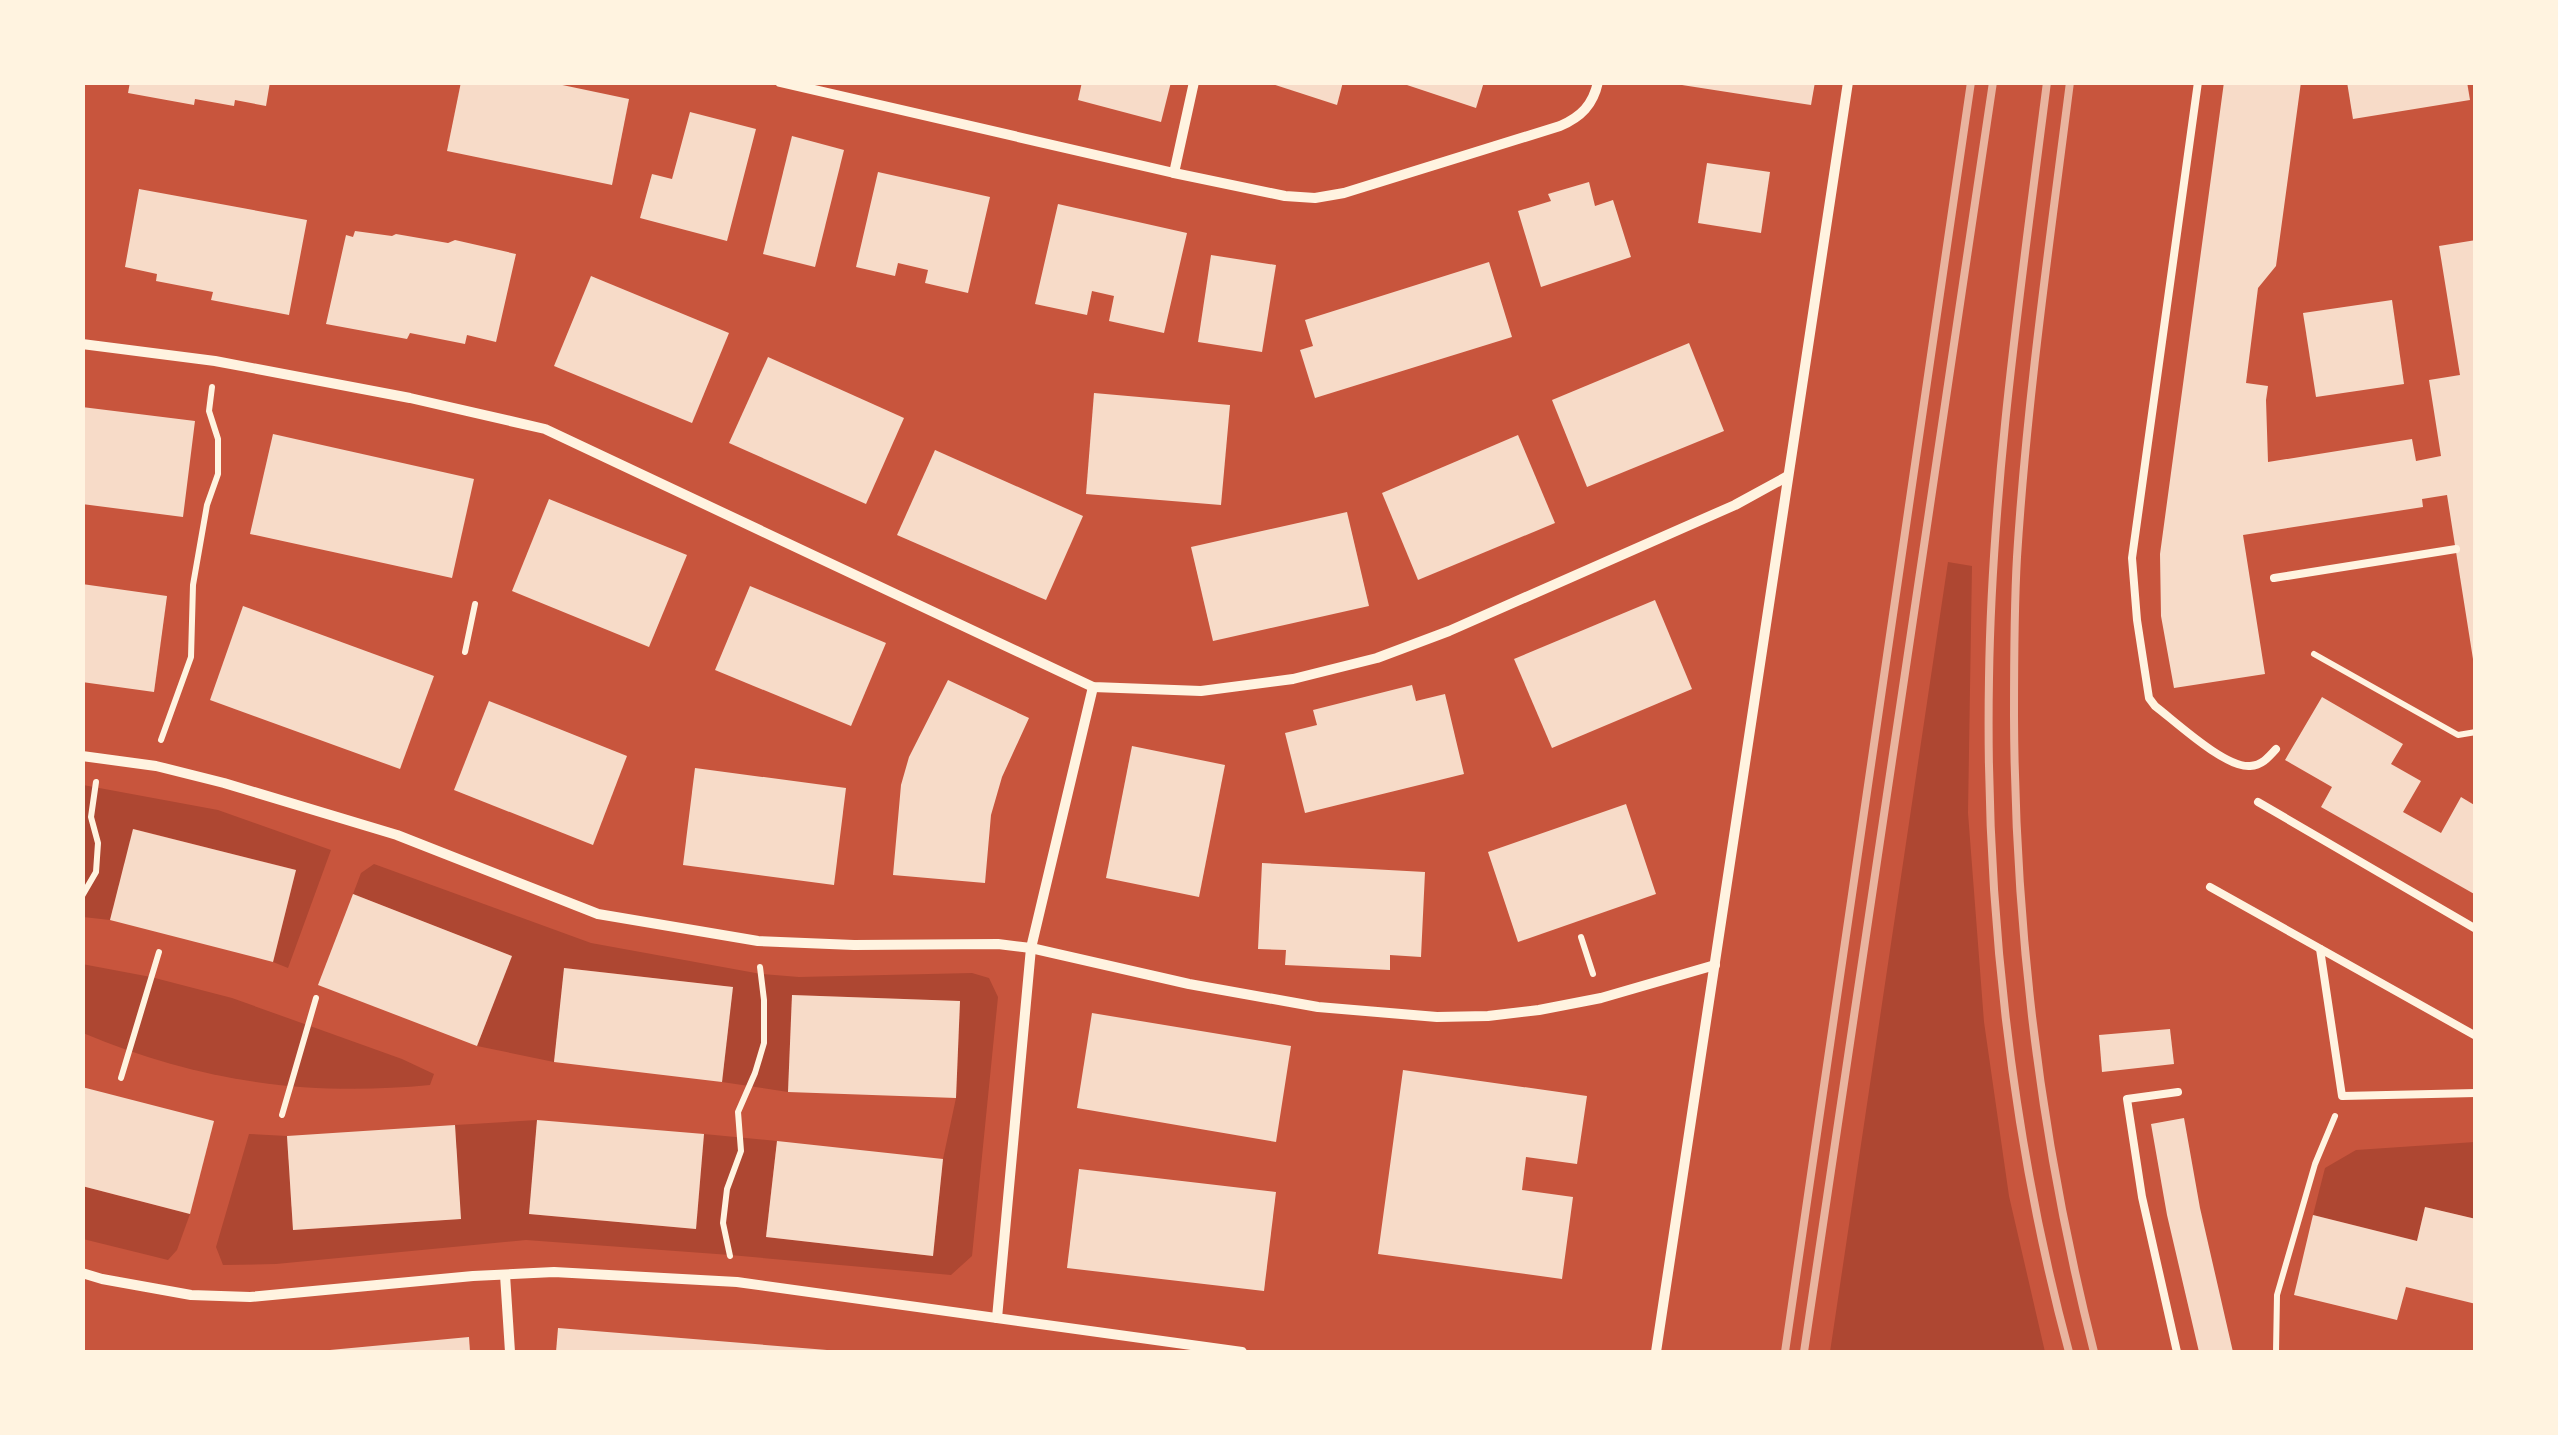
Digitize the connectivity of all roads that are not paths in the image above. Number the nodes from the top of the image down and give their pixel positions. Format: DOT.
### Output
graph roads {
  1 [pos="780,82"];
  2 [pos="1194,82"];
  3 [pos="1598,82"];
  4 [pos="1848,82"];
  5 [pos="2198,82"];
  6 [pos="1174,173"];
  7 [pos="82,344"];
  8 [pos="1788,476"];
  9 [pos="2456,550"];
  10 [pos="2274,578"];
  11 [pos="1093,687"];
  12 [pos="2276,750"];
  13 [pos="82,756"];
  14 [pos="2258,802"];
  15 [pos="2210,888"];
  16 [pos="2476,928"];
  17 [pos="1031,948"];
  18 [pos="2320,949"];
  19 [pos="1714,964"];
  20 [pos="2476,1036"];
  21 [pos="2178,1092"];
  22 [pos="2476,1093"];
  23 [pos="82,1273"];
  24 [pos="506,1275"];
  25 [pos="997,1318"];
  26 [pos="510,1352"];
  27 [pos="1242,1352"];
  28 [pos="1656,1352"];
  29 [pos="2177,1352"];
  1 -- 6 [label="street"];
  2 -- 6 [label="street"];
  3 -- 6 [label="street"];
  4 -- 8 [label="street"];
  5 -- 12 [label="lane"];
  7 -- 11 [label="street"];
  8 -- 11 [label="street"];
  8 -- 19 [label="street"];
  9 -- 10 [label="lane"];
  11 -- 17 [label="street"];
  13 -- 17 [label="street"];
  14 -- 16 [label="lane"];
  15 -- 18 [label="lane"];
  17 -- 19 [label="street"];
  17 -- 25 [label="street"];
  18 -- 20 [label="lane"];
  18 -- 22 [label="lane"];
  19 -- 28 [label="street"];
  21 -- 29 [label="lane"];
  23 -- 24 [label="street"];
  24 -- 25 [label="street"];
  24 -- 26 [label="street"];
  25 -- 27 [label="street"];
}
